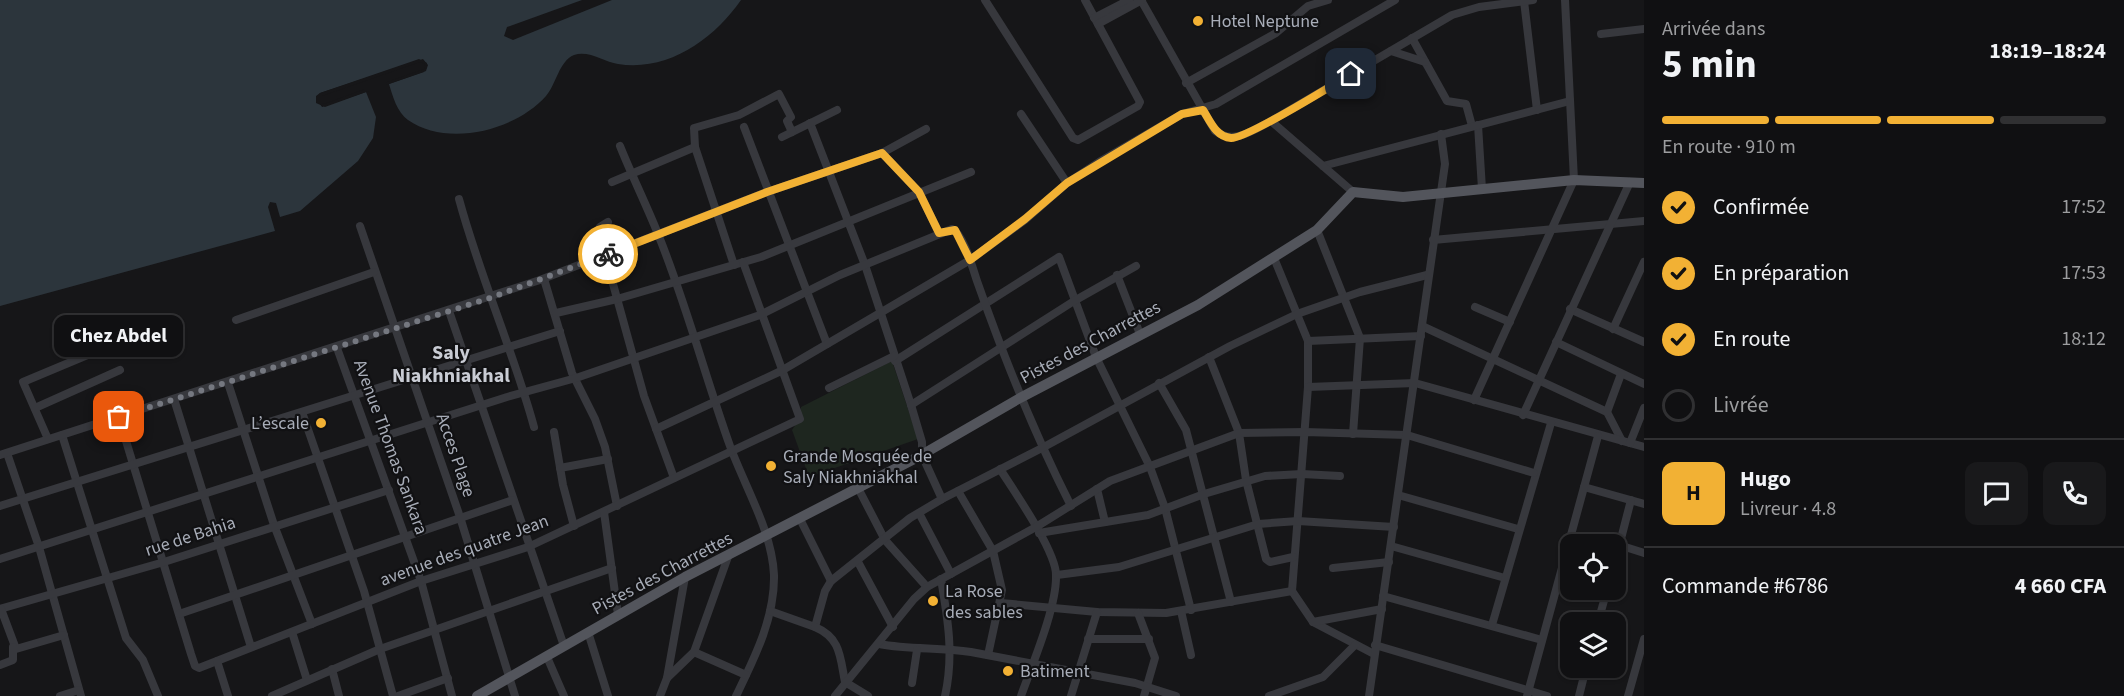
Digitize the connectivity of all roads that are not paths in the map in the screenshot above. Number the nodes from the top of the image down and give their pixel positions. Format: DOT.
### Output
graph roads {
  1 [pos="985,0"];
  2 [pos="1085,0"];
  3 [pos="1129,0"];
  4 [pos="1142,0"];
  5 [pos="1328,0"];
  6 [pos="1395,0"];
  7 [pos="1564,0"];
  8 [pos="1529,1"];
  9 [pos="1311,2"];
  10 [pos="1096,21"];
  11 [pos="1644,29"];
  12 [pos="1601,34"];
  13 [pos="1412,38"];
  14 [pos="1391,51"];
  15 [pos="1425,63"];
  16 [pos="1186,83"];
  17 [pos="1570,101"];
  18 [pos="837,110"];
  19 [pos="1203,110"];
  20 [pos="1537,110"];
  21 [pos="1021,114"];
  22 [pos="1272,121"];
  23 [pos="810,123"];
  24 [pos="1475,126"];
  25 [pos="744,127"];
  26 [pos="926,129"];
  27 [pos="792,132"];
  28 [pos="1441,134"];
  29 [pos="782,137"];
  30 [pos="620,146"];
  31 [pos="695,147"];
  32 [pos="882,153"];
  33 [pos="1323,165"];
  34 [pos="828,171"];
  35 [pos="971,172"];
  36 [pos="631,174"];
  37 [pos="1574,180"];
  38 [pos="612,182"];
  39 [pos="1630,182"];
  40 [pos="1067,183"];
  41 [pos="1644,183"];
  42 [pos="1482,189"];
  43 [pos="767,192"];
  44 [pos="919,192"];
  45 [pos="1353,192"];
  46 [pos="1441,193"];
  47 [pos="459,199"];
  48 [pos="715,213"];
  49 [pos="847,221"];
  50 [pos="1644,221"];
  51 [pos="608,222"];
  52 [pos="1609,224"];
  53 [pos="360,226"];
  54 [pos="1317,230"];
  55 [pos="1551,231"];
  56 [pos="939,233"];
  57 [pos="658,235"];
  58 [pos="1433,240"];
  59 [pos="788,245"];
  60 [pos="608,254"];
  61 [pos="1274,258"];
  62 [pos="970,260"];
  63 [pos="1644,261"];
  64 [pos="738,263"];
  65 [pos="865,265"];
  66 [pos="1136,266"];
  67 [pos="374,272"];
  68 [pos="1117,275"];
  69 [pos="1427,275"];
  70 [pos="544,279"];
  71 [pos="675,282"];
  72 [pos="806,291"];
  73 [pos="1344,297"];
  74 [pos="490,298"];
  75 [pos="617,299"];
  76 [pos="1074,301"];
  77 [pos="986,305"];
  78 [pos="1475,307"];
  79 [pos="1570,309"];
  80 [pos="449,311"];
  81 [pos="556,313"];
  82 [pos="880,314"];
  83 [pos="1297,314"];
  84 [pos="760,315"];
  85 [pos="236,320"];
  86 [pos="1510,322"];
  87 [pos="1422,326"];
  88 [pos="393,328"];
  89 [pos="1613,329"];
  90 [pos="560,331"];
  91 [pos="1140,334"];
  92 [pos="692,336"];
  93 [pos="1421,336"];
  94 [pos="1360,338"];
  95 [pos="1308,341"];
  96 [pos="1556,342"];
  97 [pos="1644,342"];
  98 [pos="827,344"];
  99 [pos="109,346"];
  100 [pos="337,348"];
  101 [pos="507,349"];
  102 [pos="1002,350"];
  103 [pos="1096,357"];
  104 [pos="1209,357"];
  105 [pos="633,358"];
  106 [pos="894,358"];
  107 [pos="1494,359"];
  108 [pos="466,360"];
  109 [pos="120,370"];
  110 [pos="781,371"];
  111 [pos="1621,374"];
  112 [pos="410,377"];
  113 [pos="576,378"];
  114 [pos="1539,380"];
  115 [pos="228,383"];
  116 [pos="1159,383"];
  117 [pos="1414,383"];
  118 [pos="1644,384"];
  119 [pos="1357,385"];
  120 [pos="1308,387"];
  121 [pos="829,388"];
  122 [pos="524,392"];
  123 [pos="355,395"];
  124 [pos="1020,398"];
  125 [pos="174,399"];
  126 [pos="1474,400"];
  127 [pos="714,401"];
  128 [pos="481,405"];
  129 [pos="911,405"];
  130 [pos="1120,406"];
  131 [pos="35,408"];
  132 [pos="1644,408"];
  133 [pos="302,412"];
  134 [pos="1607,412"];
  135 [pos="1523,415"];
  136 [pos="119,417"];
  137 [pos="1551,423"];
  138 [pos="427,424"];
  139 [pos="534,427"];
  140 [pos="656,429"];
  141 [pos="244,430"];
  142 [pos="554,432"];
  143 [pos="1305,432"];
  144 [pos="1239,434"];
  145 [pos="1353,434"];
  146 [pos="62,435"];
  147 [pos="1407,435"];
  148 [pos="1598,436"];
  149 [pos="48,439"];
  150 [pos="372,442"];
  151 [pos="1626,442"];
  152 [pos="1644,447"];
  153 [pos="190,448"];
  154 [pos="1042,448"];
  155 [pos="732,449"];
  156 [pos="1192,452"];
  157 [pos="3,454"];
  158 [pos="922,455"];
  159 [pos="317,459"];
  160 [pos="608,459"];
  161 [pos="135,465"];
  162 [pos="1150,467"];
  163 [pos="560,468"];
  164 [pos="1000,469"];
  165 [pos="1534,473"];
  166 [pos="1302,474"];
  167 [pos="1340,476"];
  168 [pos="259,478"];
  169 [pos="674,478"];
  170 [pos="1246,480"];
  171 [pos="78,482"];
  172 [pos="1584,487"];
  173 [pos="858,488"];
  174 [pos="1097,489"];
  175 [pos="389,490"];
  176 [pos="958,490"];
  177 [pos="1204,494"];
  178 [pos="204,495"];
  179 [pos="1398,495"];
  180 [pos="942,499"];
  181 [pos="23,500"];
  182 [pos="513,500"];
  183 [pos="1631,500"];
  184 [pos="1644,504"];
  185 [pos="0,506"];
  186 [pos="617,506"];
  187 [pos="1071,506"];
  188 [pos="333,507"];
  189 [pos="1165,508"];
  190 [pos="149,511"];
  191 [pos="604,512"];
  192 [pos="919,513"];
  193 [pos="460,517"];
  194 [pos="800,519"];
  195 [pos="1298,521"];
  196 [pos="1105,522"];
  197 [pos="1258,524"];
  198 [pos="274,525"];
  199 [pos="574,526"];
  200 [pos="1394,527"];
  201 [pos="1518,529"];
  202 [pos="94,530"];
  203 [pos="1037,530"];
  204 [pos="1622,534"];
  205 [pos="405,536"];
  206 [pos="766,536"];
  207 [pos="1215,538"];
  208 [pos="885,540"];
  209 [pos="218,544"];
  210 [pos="1391,546"];
  211 [pos="39,547"];
  212 [pos="528,547"];
  213 [pos="1626,547"];
  214 [pos="1176,550"];
  215 [pos="993,551"];
  216 [pos="1644,553"];
  217 [pos="351,554"];
  218 [pos="729,554"];
  219 [pos="1293,557"];
  220 [pos="0,559"];
  221 [pos="164,562"];
  222 [pos="858,562"];
  223 [pos="1389,562"];
  224 [pos="475,564"];
  225 [pos="612,568"];
  226 [pos="1333,568"];
  227 [pos="951,574"];
  228 [pos="1057,574"];
  229 [pos="292,576"];
  230 [pos="108,578"];
  231 [pos="685,578"];
  232 [pos="1505,578"];
  233 [pos="941,579"];
  234 [pos="421,581"];
  235 [pos="831,581"];
  236 [pos="927,588"];
  237 [pos="1292,591"];
  238 [pos="545,592"];
  239 [pos="52,593"];
  240 [pos="234,596"];
  241 [pos="1383,596"];
  242 [pos="1231,602"];
  243 [pos="366,603"];
  244 [pos="1001,603"];
  245 [pos="1050,607"];
  246 [pos="0,609"];
  247 [pos="1382,609"];
  248 [pos="1191,610"];
  249 [pos="488,611"];
  250 [pos="770,611"];
  251 [pos="1181,611"];
  252 [pos="1097,612"];
  253 [pos="179,614"];
  254 [pos="1138,614"];
  255 [pos="618,615"];
  256 [pos="1313,622"];
  257 [pos="312,624"];
  258 [pos="1491,626"];
  259 [pos="815,627"];
  260 [pos="893,627"];
  261 [pos="435,629"];
  262 [pos="292,632"];
  263 [pos="588,632"];
  264 [pos="64,635"];
  265 [pos="1088,639"];
  266 [pos="1149,639"];
  267 [pos="1644,639"];
  268 [pos="1542,640"];
  269 [pos="879,644"];
  270 [pos="1355,645"];
  271 [pos="564,646"];
  272 [pos="14,647"];
  273 [pos="251,647"];
  274 [pos="380,649"];
  275 [pos="951,649"];
  276 [pos="917,650"];
  277 [pos="1375,650"];
  278 [pos="694,652"];
  279 [pos="988,655"];
  280 [pos="1191,655"];
  281 [pos="547,657"];
  282 [pos="217,662"];
  283 [pos="0,665"];
  284 [pos="1032,665"];
  285 [pos="332,669"];
  286 [pos="1077,672"];
  287 [pos="746,675"];
  288 [pos="448,678"];
  289 [pos="510,678"];
  290 [pos="667,678"];
  291 [pos="1584,678"];
  292 [pos="307,680"];
  293 [pos="845,682"];
  294 [pos="912,683"];
  295 [pos="1148,685"];
  296 [pos="1299,687"];
  297 [pos="80,693"];
  298 [pos="1528,694"];
  299 [pos="60,696"];
  300 [pos="158,696"];
  301 [pos="228,696"];
  302 [pos="272,696"];
  303 [pos="339,696"];
  304 [pos="393,696"];
  305 [pos="398,696"];
  306 [pos="452,696"];
  307 [pos="477,696"];
  308 [pos="515,696"];
  309 [pos="564,696"];
  310 [pos="608,696"];
  311 [pos="660,696"];
  312 [pos="736,696"];
  313 [pos="835,696"];
  314 [pos="868,696"];
  315 [pos="945,696"];
  316 [pos="1021,696"];
  317 [pos="1071,696"];
  318 [pos="1144,696"];
  319 [pos="1176,696"];
  320 [pos="1269,696"];
  321 [pos="1292,696"];
  322 [pos="1369,696"];
  323 [pos="1547,696"];
  324 [pos="1579,696"];
  325 [pos="1628,696"];
  1 -- 10 [label="street"];
  2 -- 10 [label="street"];
  3 -- 10 [label="street"];
  4 -- 10 [label="street"];
  4 -- 16 [label="street"];
  5 -- 9 [label="street"];
  6 -- 19 [label="street"];
  7 -- 17 [label="street"];
  8 -- 13 [label="street"];
  8 -- 20 [label="street"];
  9 -- 16 [label="street"];
  11 -- 12 [label="street"];
  13 -- 14 [label="street"];
  13 -- 15 [label="street"];
  14 -- 15 [label="street"];
  14 -- 22 [label="street"];
  15 -- 24 [label="street"];
  16 -- 19 [label="street"];
  17 -- 20 [label="street"];
  17 -- 37 [label="street"];
  18 -- 23 [label="street"];
  19 -- 22 [label="street"];
  19 -- 40 [label="street"];
  20 -- 24 [label="street"];
  21 -- 40 [label="street"];
  22 -- 33 [label="street"];
  23 -- 27 [label="street"];
  23 -- 34 [label="street"];
  24 -- 28 [label="street"];
  24 -- 42 [label="street"];
  25 -- 43 [label="street"];
  26 -- 32 [label="street"];
  27 -- 29 [label="street"];
  27 -- 31 [label="street"];
  28 -- 33 [label="street"];
  28 -- 46 [label="street"];
  30 -- 36 [label="street"];
  31 -- 36 [label="street"];
  31 -- 48 [label="street"];
  32 -- 34 [label="street"];
  32 -- 44 [label="street"];
  33 -- 45 [label="street"];
  34 -- 43 [label="street"];
  34 -- 49 [label="street"];
  35 -- 44 [label="street"];
  36 -- 38 [label="street"];
  36 -- 57 [label="street"];
  37 -- 39 [label="main road"];
  37 -- 42 [label="main road"];
  37 -- 55 [label="street"];
  39 -- 41 [label="main road"];
  39 -- 52 [label="street"];
  40 -- 62 [label="street"];
  42 -- 46 [label="main road"];
  43 -- 48 [label="street"];
  43 -- 59 [label="street"];
  44 -- 49 [label="street"];
  44 -- 56 [label="street"];
  45 -- 46 [label="main road"];
  45 -- 54 [label="main road, Pistes des Charrettes"];
  46 -- 58 [label="street"];
  47 -- 74 [label="street"];
  48 -- 57 [label="street"];
  48 -- 64 [label="street"];
  49 -- 59 [label="street"];
  49 -- 65 [label="street"];
  50 -- 52 [label="street"];
  51 -- 60 [label="street"];
  52 -- 55 [label="street"];
  52 -- 79 [label="street"];
  53 -- 67 [label="street, Acces Plage"];
  54 -- 61 [label="main road, Pistes des Charrettes"];
  54 -- 73 [label="street"];
  55 -- 58 [label="street"];
  55 -- 86 [label="street"];
  56 -- 62 [label="street"];
  56 -- 65 [label="street"];
  57 -- 60 [label="street"];
  57 -- 71 [label="street"];
  58 -- 69 [label="street"];
  59 -- 64 [label="street"];
  59 -- 72 [label="street"];
  60 -- 70 [label="street"];
  60 -- 75 [label="street"];
  61 -- 83 [label="street"];
  61 -- 91 [label="main road, Pistes des Charrettes"];
  62 -- 77 [label="street"];
  62 -- 82 [label="street"];
  63 -- 89 [label="street"];
  64 -- 71 [label="street"];
  64 -- 84 [label="street"];
  65 -- 72 [label="street"];
  65 -- 82 [label="street"];
  66 -- 68 [label="street"];
  67 -- 85 [label="street"];
  67 -- 88 [label="street, Acces Plage"];
  68 -- 76 [label="street"];
  68 -- 91 [label="street"];
  69 -- 73 [label="street"];
  69 -- 87 [label="street"];
  70 -- 74 [label="street"];
  70 -- 81 [label="street"];
  71 -- 75 [label="street"];
  71 -- 92 [label="street"];
  72 -- 84 [label="street"];
  72 -- 98 [label="street"];
  73 -- 83 [label="street"];
  73 -- 94 [label="street"];
  74 -- 80 [label="street"];
  74 -- 101 [label="street"];
  75 -- 81 [label="street"];
  75 -- 105 [label="street"];
  76 -- 77 [label="street"];
  76 -- 102 [label="street"];
  76 -- 103 [label="street"];
  77 -- 102 [label="street"];
  77 -- 106 [label="street"];
  78 -- 86 [label="street"];
  79 -- 89 [label="street"];
  79 -- 96 [label="street"];
  80 -- 88 [label="street"];
  80 -- 108 [label="street"];
  81 -- 90 [label="street"];
  82 -- 98 [label="street"];
  82 -- 106 [label="street"];
  83 -- 95 [label="street"];
  83 -- 104 [label="street"];
  84 -- 92 [label="street"];
  84 -- 110 [label="street"];
  86 -- 107 [label="street"];
  87 -- 93 [label="street"];
  87 -- 107 [label="street"];
  88 -- 100 [label="street"];
  88 -- 112 [label="street, Acces Plage"];
  89 -- 97 [label="street"];
  90 -- 101 [label="street"];
  90 -- 113 [label="street"];
  91 -- 103 [label="main road, Pistes des Charrettes"];
  92 -- 105 [label="street"];
  92 -- 127 [label="street"];
  93 -- 94 [label="street"];
  93 -- 117 [label="street"];
  94 -- 95 [label="street"];
  94 -- 119 [label="street"];
  95 -- 120 [label="street"];
  96 -- 111 [label="street"];
  96 -- 114 [label="street"];
  98 -- 110 [label="street"];
  99 -- 131 [label="street"];
  100 -- 115 [label="street"];
  100 -- 123 [label="street, Avenue Thomas Sankara"];
  101 -- 108 [label="street"];
  101 -- 122 [label="street"];
  102 -- 124 [label="street"];
  102 -- 129 [label="street"];
  103 -- 124 [label="main road, Pistes des Charrettes"];
  103 -- 130 [label="street"];
  104 -- 116 [label="street"];
  104 -- 144 [label="street"];
  105 -- 113 [label="street"];
  105 -- 140 [label="street"];
  106 -- 121 [label="street"];
  106 -- 129 [label="street"];
  107 -- 114 [label="street"];
  107 -- 126 [label="street"];
  108 -- 112 [label="street"];
  108 -- 128 [label="street"];
  109 -- 131 [label="street"];
  110 -- 127 [label="street"];
  110 -- 155 [label="street, avenue des quatre Jean"];
  111 -- 118 [label="street"];
  111 -- 134 [label="street"];
  112 -- 123 [label="street"];
  112 -- 138 [label="street, Acces Plage"];
  113 -- 122 [label="street"];
  113 -- 160 [label="street"];
  114 -- 134 [label="street"];
  114 -- 135 [label="street"];
  115 -- 125 [label="street"];
  115 -- 141 [label="street"];
  116 -- 130 [label="street"];
  116 -- 156 [label="street"];
  117 -- 119 [label="street"];
  117 -- 126 [label="street"];
  117 -- 147 [label="street"];
  119 -- 120 [label="street"];
  119 -- 145 [label="street"];
  120 -- 143 [label="street"];
  122 -- 128 [label="street"];
  122 -- 139 [label="street"];
  123 -- 133 [label="street"];
  123 -- 150 [label="street, Avenue Thomas Sankara"];
  124 -- 154 [label="street"];
  124 -- 158 [label="main road, Pistes des Charrettes"];
  125 -- 136 [label="street"];
  125 -- 153 [label="street"];
  126 -- 135 [label="street"];
  127 -- 140 [label="street"];
  127 -- 155 [label="street"];
  128 -- 138 [label="street"];
  128 -- 182 [label="street"];
  129 -- 158 [label="street"];
  130 -- 154 [label="street"];
  130 -- 162 [label="street"];
  131 -- 149 [label="street"];
  132 -- 151 [label="street"];
  133 -- 141 [label="street"];
  133 -- 159 [label="street"];
  134 -- 151 [label="street"];
  135 -- 137 [label="street"];
  136 -- 146 [label="street"];
  136 -- 161 [label="street"];
  137 -- 148 [label="street"];
  137 -- 165 [label="street"];
  138 -- 150 [label="street"];
  138 -- 193 [label="street, Acces Plage"];
  140 -- 169 [label="street"];
  141 -- 153 [label="street"];
  141 -- 168 [label="street"];
  142 -- 163 [label="street"];
  143 -- 144 [label="street"];
  143 -- 145 [label="street"];
  143 -- 166 [label="street"];
  144 -- 156 [label="street"];
  144 -- 170 [label="street"];
  145 -- 147 [label="street"];
  146 -- 149 [label="street"];
  146 -- 171 [label="street"];
  147 -- 165 [label="street"];
  147 -- 179 [label="street"];
  148 -- 151 [label="street"];
  148 -- 172 [label="street"];
  149 -- 157 [label="street"];
  150 -- 159 [label="street"];
  150 -- 175 [label="street, Avenue Thomas Sankara"];
  151 -- 152 [label="street"];
  153 -- 161 [label="street"];
  153 -- 178 [label="street"];
  154 -- 164 [label="street"];
  154 -- 187 [label="street"];
  155 -- 169 [label="street, avenue des quatre Jean"];
  155 -- 206 [label="street"];
  156 -- 162 [label="street"];
  156 -- 177 [label="street"];
  157 -- 181 [label="street"];
  158 -- 173 [label="main road, Pistes des Charrettes"];
  158 -- 180 [label="street"];
  159 -- 168 [label="street"];
  159 -- 188 [label="street"];
  160 -- 163 [label="street"];
  160 -- 186 [label="street"];
  161 -- 171 [label="street"];
  161 -- 190 [label="street"];
  162 -- 174 [label="street"];
  162 -- 189 [label="street"];
  163 -- 199 [label="street"];
  164 -- 176 [label="street"];
  164 -- 203 [label="street"];
  165 -- 201 [label="street"];
  166 -- 167 [label="street"];
  166 -- 170 [label="street"];
  166 -- 195 [label="street"];
  168 -- 178 [label="street"];
  168 -- 198 [label="street"];
  169 -- 186 [label="street, avenue des quatre Jean"];
  170 -- 177 [label="street"];
  170 -- 197 [label="street"];
  171 -- 181 [label="street"];
  171 -- 202 [label="street"];
  172 -- 183 [label="street"];
  172 -- 268 [label="street"];
  173 -- 194 [label="main road, Pistes des Charrettes"];
  173 -- 208 [label="street"];
  174 -- 187 [label="street"];
  174 -- 196 [label="street"];
  175 -- 188 [label="street, rue de Bahia"];
  175 -- 205 [label="street, Avenue Thomas Sankara"];
  176 -- 180 [label="street"];
  176 -- 215 [label="street"];
  177 -- 189 [label="street"];
  177 -- 207 [label="street"];
  178 -- 190 [label="street"];
  178 -- 209 [label="street"];
  179 -- 200 [label="street"];
  179 -- 201 [label="street"];
  180 -- 192 [label="street"];
  181 -- 185 [label="street"];
  181 -- 211 [label="street"];
  182 -- 193 [label="street"];
  182 -- 212 [label="street"];
  183 -- 184 [label="street"];
  183 -- 204 [label="street"];
  186 -- 191 [label="street, avenue des quatre Jean"];
  187 -- 203 [label="street"];
  188 -- 198 [label="street, rue de Bahia"];
  188 -- 217 [label="street"];
  189 -- 196 [label="street"];
  189 -- 214 [label="street"];
  190 -- 202 [label="street"];
  190 -- 221 [label="street"];
  191 -- 199 [label="street, avenue des quatre Jean"];
  191 -- 225 [label="street"];
  192 -- 208 [label="street"];
  192 -- 227 [label="street"];
  193 -- 205 [label="street"];
  193 -- 224 [label="street, Acces Plage"];
  194 -- 206 [label="main road, Pistes des Charrettes"];
  194 -- 235 [label="street"];
  195 -- 197 [label="street"];
  195 -- 200 [label="street"];
  195 -- 219 [label="street"];
  196 -- 203 [label="street"];
  197 -- 207 [label="street"];
  197 -- 219 [label="street"];
  198 -- 209 [label="street, rue de Bahia"];
  198 -- 229 [label="street"];
  199 -- 212 [label="street, avenue des quatre Jean"];
  200 -- 210 [label="street"];
  201 -- 232 [label="street"];
  202 -- 211 [label="street"];
  202 -- 230 [label="street"];
  203 -- 215 [label="street"];
  203 -- 228 [label="street"];
  205 -- 217 [label="street"];
  205 -- 234 [label="street, Avenue Thomas Sankara"];
  206 -- 218 [label="main road, Pistes des Charrettes"];
  206 -- 250 [label="street"];
  207 -- 214 [label="street"];
  207 -- 242 [label="street"];
  208 -- 222 [label="street"];
  208 -- 236 [label="street"];
  209 -- 221 [label="street, rue de Bahia"];
  209 -- 240 [label="street"];
  210 -- 223 [label="street"];
  210 -- 232 [label="street"];
  211 -- 220 [label="street"];
  211 -- 239 [label="street"];
  212 -- 224 [label="street, avenue des quatre Jean"];
  212 -- 238 [label="street"];
  213 -- 216 [label="street"];
  214 -- 228 [label="street"];
  214 -- 248 [label="street"];
  215 -- 227 [label="street"];
  215 -- 244 [label="street"];
  217 -- 229 [label="street"];
  217 -- 243 [label="street"];
  218 -- 231 [label="main road, Pistes des Charrettes"];
  218 -- 278 [label="street"];
  219 -- 237 [label="street"];
  221 -- 230 [label="street, rue de Bahia"];
  221 -- 253 [label="street"];
  222 -- 235 [label="street"];
  222 -- 260 [label="street"];
  223 -- 226 [label="street"];
  223 -- 241 [label="street"];
  224 -- 234 [label="street, avenue des quatre Jean"];
  224 -- 249 [label="street, Acces Plage"];
  225 -- 238 [label="street"];
  225 -- 255 [label="street"];
  227 -- 233 [label="street"];
  228 -- 245 [label="street"];
  229 -- 240 [label="street"];
  229 -- 257 [label="street"];
  230 -- 239 [label="street, rue de Bahia"];
  230 -- 300 [label="street"];
  231 -- 255 [label="main road, Pistes des Charrettes"];
  231 -- 290 [label="street"];
  232 -- 258 [label="street"];
  233 -- 236 [label="street"];
  233 -- 275 [label="street"];
  234 -- 243 [label="street, avenue des quatre Jean"];
  234 -- 261 [label="street, Avenue Thomas Sankara"];
  235 -- 259 [label="street"];
  236 -- 260 [label="street"];
  237 -- 242 [label="street"];
  237 -- 256 [label="street"];
  238 -- 249 [label="street"];
  238 -- 271 [label="street"];
  239 -- 246 [label="street, rue de Bahia"];
  239 -- 264 [label="street"];
  240 -- 253 [label="street"];
  240 -- 273 [label="street"];
  241 -- 247 [label="street"];
  241 -- 258 [label="street"];
  242 -- 248 [label="street"];
  243 -- 257 [label="street, avenue des quatre Jean"];
  243 -- 274 [label="street"];
  244 -- 245 [label="street"];
  244 -- 279 [label="street"];
  245 -- 252 [label="street"];
  245 -- 284 [label="street"];
  246 -- 272 [label="street"];
  247 -- 256 [label="street"];
  247 -- 277 [label="street"];
  248 -- 251 [label="street"];
  249 -- 261 [label="street"];
  249 -- 289 [label="street, Acces Plage"];
  250 -- 259 [label="street"];
  250 -- 287 [label="street"];
  251 -- 254 [label="street"];
  251 -- 280 [label="street"];
  252 -- 254 [label="street"];
  252 -- 265 [label="street"];
  253 -- 282 [label="street, avenue des quatre Jean"];
  254 -- 266 [label="street"];
  255 -- 263 [label="main road, Pistes des Charrettes"];
  256 -- 270 [label="street"];
  257 -- 262 [label="street, avenue des quatre Jean"];
  258 -- 268 [label="street"];
  259 -- 293 [label="street"];
  260 -- 269 [label="street"];
  261 -- 274 [label="street"];
  261 -- 288 [label="street, Avenue Thomas Sankara"];
  262 -- 273 [label="street, avenue des quatre Jean"];
  262 -- 292 [label="street"];
  263 -- 271 [label="main road, Pistes des Charrettes"];
  263 -- 310 [label="street"];
  264 -- 272 [label="street"];
  264 -- 297 [label="street"];
  265 -- 266 [label="street"];
  265 -- 286 [label="street"];
  266 -- 295 [label="street"];
  267 -- 325 [label="street"];
  268 -- 298 [label="street"];
  269 -- 276 [label="street"];
  269 -- 293 [label="street"];
  270 -- 277 [label="street"];
  270 -- 296 [label="street"];
  271 -- 281 [label="main road, Pistes des Charrettes"];
  272 -- 283 [label="street"];
  273 -- 282 [label="street, avenue des quatre Jean"];
  274 -- 285 [label="street"];
  274 -- 304 [label="street"];
  275 -- 276 [label="street"];
  275 -- 279 [label="street"];
  275 -- 315 [label="street"];
  276 -- 294 [label="street"];
  277 -- 298 [label="street"];
  277 -- 322 [label="street"];
  278 -- 287 [label="street"];
  278 -- 290 [label="street"];
  279 -- 284 [label="street"];
  281 -- 289 [label="main road, Pistes des Charrettes"];
  281 -- 309 [label="street"];
  282 -- 301 [label="street"];
  284 -- 286 [label="street"];
  284 -- 316 [label="street"];
  285 -- 292 [label="street"];
  285 -- 303 [label="street"];
  286 -- 295 [label="street"];
  286 -- 317 [label="street"];
  287 -- 312 [label="street"];
  288 -- 305 [label="street"];
  288 -- 306 [label="street, Avenue Thomas Sankara"];
  289 -- 307 [label="main road, Pistes des Charrettes"];
  289 -- 308 [label="street, Acces Plage"];
  290 -- 311 [label="street"];
  291 -- 324 [label="street"];
  292 -- 302 [label="street"];
  293 -- 313 [label="street"];
  293 -- 314 [label="street"];
  295 -- 318 [label="street"];
  295 -- 319 [label="street"];
  296 -- 320 [label="street"];
  296 -- 321 [label="street"];
  297 -- 299 [label="street"];
  298 -- 323 [label="street"];
}
